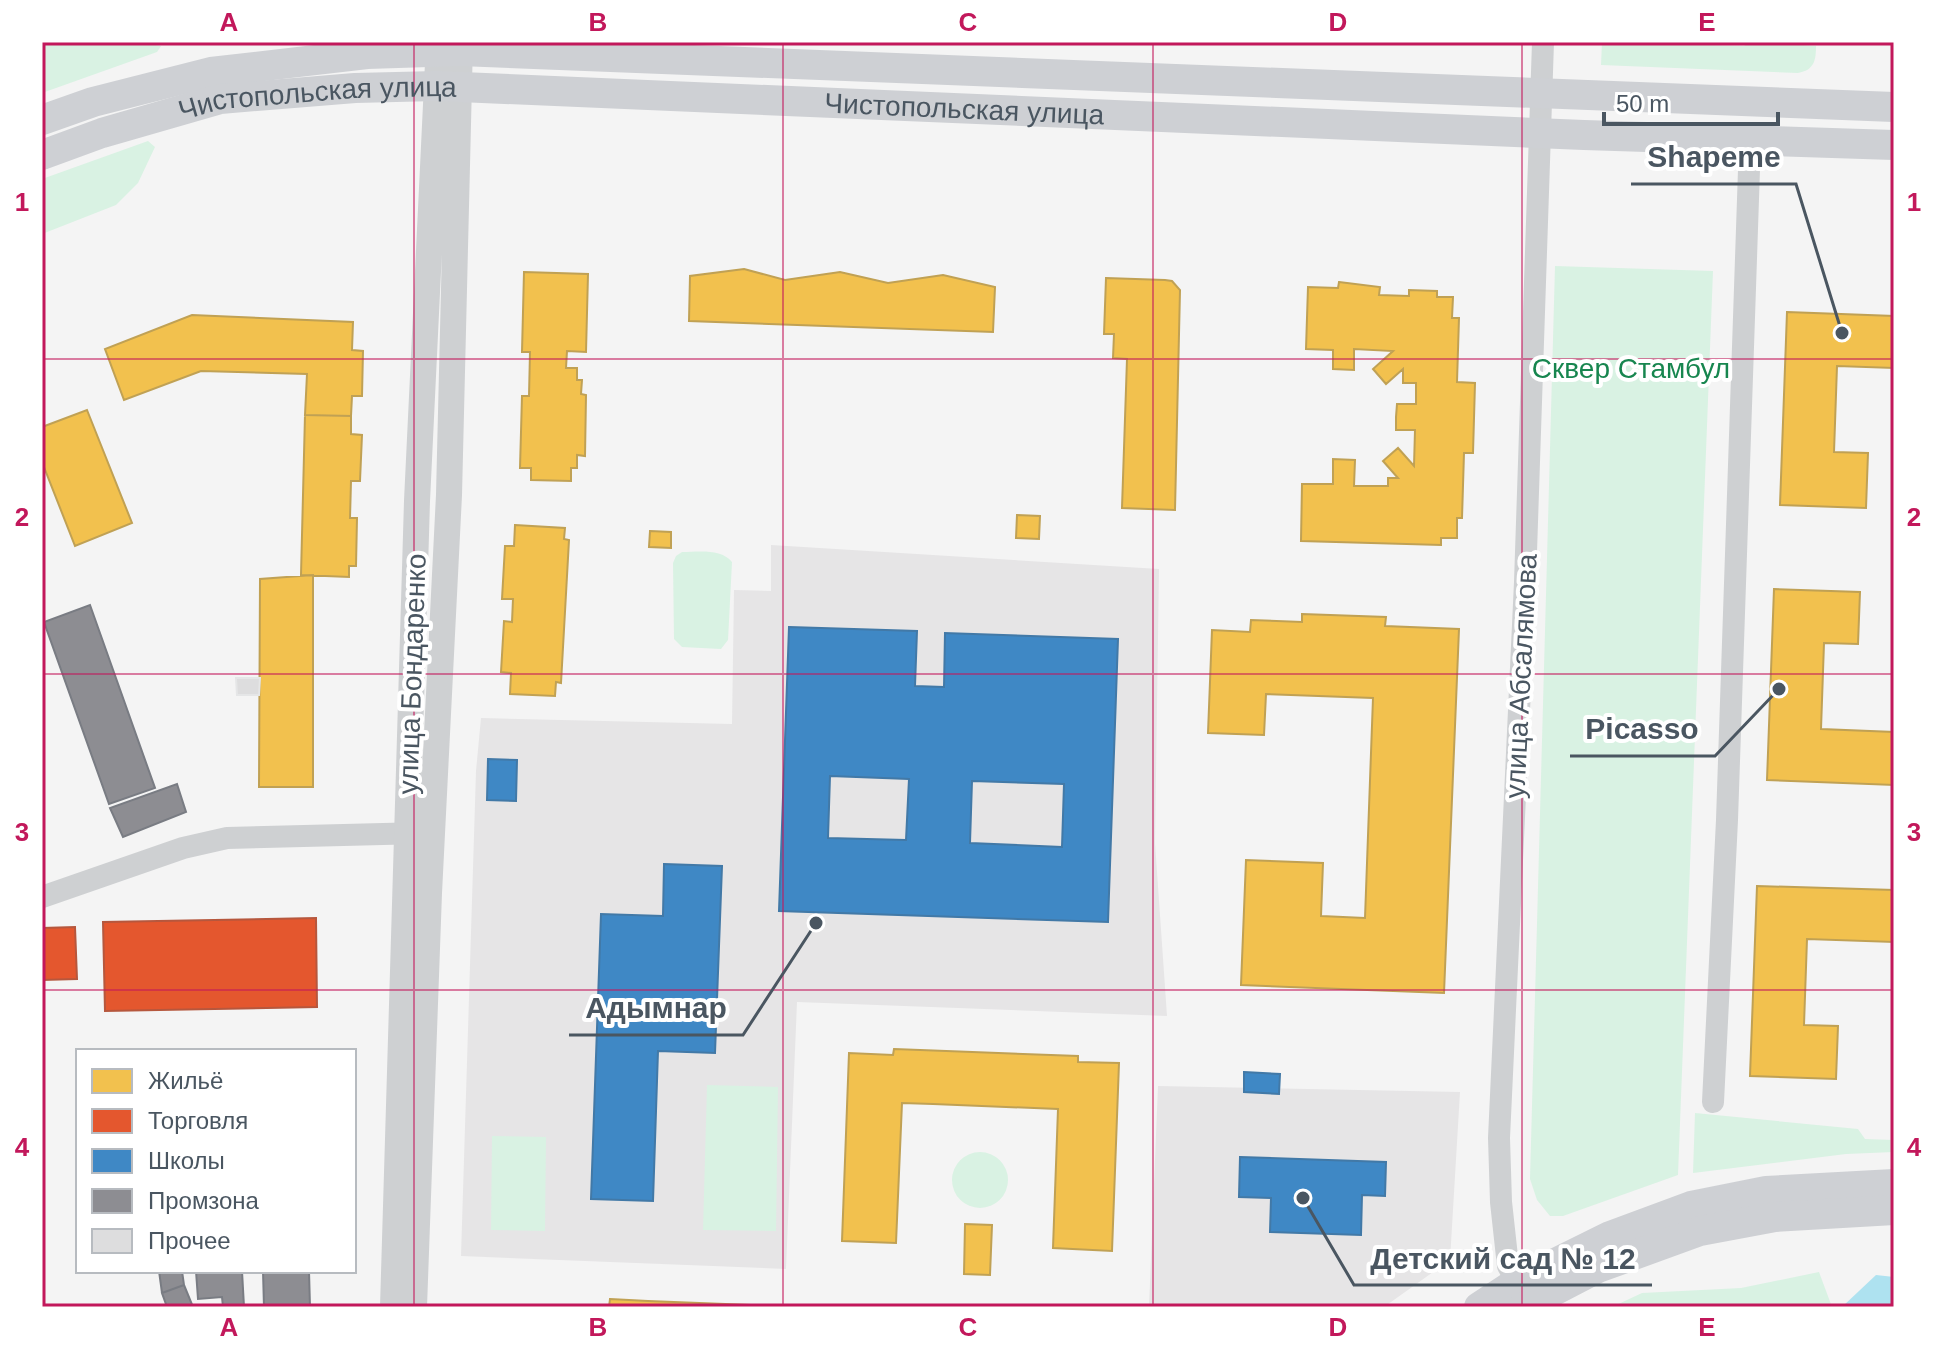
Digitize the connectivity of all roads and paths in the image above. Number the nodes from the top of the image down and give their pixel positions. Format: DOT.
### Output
graph roads {
  1 [pos="1543,42"];
  2 [pos="449,47"];
  3 [pos="448,86"];
  4 [pos="1543,94"];
  5 [pos="1894,107"];
  6 [pos="42,120"];
  7 [pos="1541,133"];
  8 [pos="1750,140"];
  9 [pos="1894,145"];
  10 [pos="42,155"];
  11 [pos="420,833"];
  12 [pos="42,897"];
  13 [pos="1713,1102"];
  14 [pos="1894,1184"];
  15 [pos="1894,1210"];
  16 [pos="1523,1297"];
  17 [pos="393,1307"];
  18 [pos="414,1307"];
  19 [pos="1479,1307"];
  1 -- 4 [label="street, улица Абсалямова"];
  2 -- 3 [label="street, улица Бондаренко"];
  2 -- 4 [label="main road, Чистопольская улица"];
  2 -- 6 [label="main road, Чистопольская улица"];
  3 -- 7 [label="main road, Чистопольская улица"];
  3 -- 10 [label="main road, Чистопольская улица"];
  3 -- 11 [label="street, улица Бондаренко"];
  4 -- 5 [label="main road, Чистопольская улица"];
  4 -- 7 [label="street, улица Абсалямова"];
  7 -- 8 [label="main road, Чистопольская улица"];
  7 -- 16 [label="street, улица Абсалямова"];
  8 -- 9 [label="main road, Чистопольская улица"];
  8 -- 13 [label="street"];
  11 -- 12 [label="street"];
  11 -- 17 [label="street, улица Бондаренко"];
  11 -- 18 [label="street, улица Бондаренко"];
  14 -- 16 [label="main road"];
  15 -- 16 [label="main road"];
  16 -- 19 [label="main road"];
}
